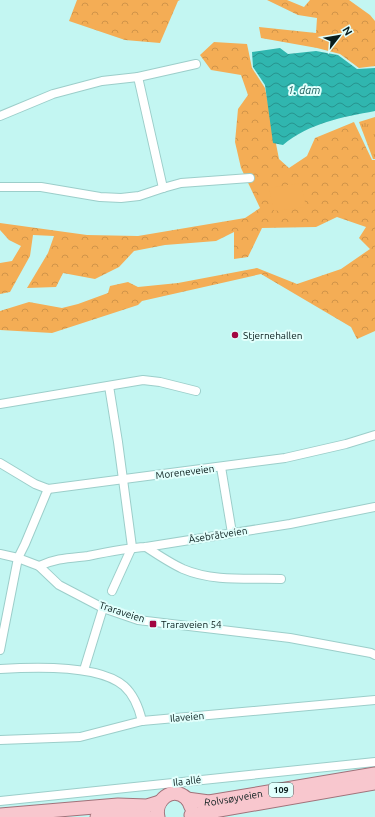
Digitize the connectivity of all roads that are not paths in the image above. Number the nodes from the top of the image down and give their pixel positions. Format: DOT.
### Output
graph roads {
  1 [pos="196,64"];
  2 [pos="138,77"];
  3 [pos="0,116"];
  4 [pos="250,178"];
  5 [pos="0,187"];
  6 [pos="163,188"];
  7 [pos="109,386"];
  8 [pos="196,391"];
  9 [pos="0,404"];
  10 [pos="375,435"];
  11 [pos="0,463"];
  12 [pos="220,467"];
  13 [pos="122,480"];
  14 [pos="48,489"];
  15 [pos="375,506"];
  16 [pos="232,533"];
  17 [pos="146,547"];
  18 [pos="132,548"];
  19 [pos="0,554"];
  20 [pos="18,558"];
  21 [pos="60,559"];
  22 [pos="39,566"];
  23 [pos="49,575"];
  24 [pos="281,579"];
  25 [pos="112,590"];
  26 [pos="103,608"];
  27 [pos="0,650"];
  28 [pos="374,653"];
  29 [pos="0,668"];
  30 [pos="84,670"];
  31 [pos="375,700"];
  32 [pos="142,721"];
  33 [pos="0,740"];
  34 [pos="375,762"];
  35 [pos="375,774"];
  36 [pos="375,783"];
  37 [pos="187,799"];
  38 [pos="0,801"];
  39 [pos="160,802"];
  40 [pos="0,815"];
  41 [pos="191,816"];
  42 [pos="96,817"];
  43 [pos="147,817"];
  44 [pos="158,817"];
  1 -- 2 [label="street"];
  2 -- 3 [label="street"];
  2 -- 6 [label="street"];
  4 -- 6 [label="street"];
  5 -- 6 [label="street"];
  7 -- 8 [label="street"];
  7 -- 9 [label="street"];
  7 -- 13 [label="street"];
  10 -- 12 [label="street, Moreneveien"];
  11 -- 14 [label="street"];
  12 -- 13 [label="street, Moreneveien"];
  12 -- 16 [label="street"];
  13 -- 14 [label="street, Moreneveien"];
  13 -- 18 [label="street"];
  14 -- 20 [label="street"];
  15 -- 16 [label="street, Åsebråtveien"];
  16 -- 17 [label="street, Åsebråtveien"];
  17 -- 18 [label="street, Åsebråtveien"];
  17 -- 24 [label="street"];
  18 -- 21 [label="street, Åsebråtveien"];
  18 -- 25 [label="street"];
  19 -- 20 [label="street, Traraveien"];
  20 -- 22 [label="street, Traraveien"];
  20 -- 27 [label="street"];
  21 -- 22 [label="street, Åsebråtveien"];
  21 -- 23 [label="street"];
  22 -- 23 [label="street, Traraveien"];
  23 -- 26 [label="street, Traraveien"];
  26 -- 28 [label="street, Traraveien"];
  26 -- 30 [label="street"];
  29 -- 30 [label="street"];
  30 -- 32 [label="street"];
  31 -- 32 [label="street, Ilaveien"];
  32 -- 33 [label="street, Ilaveien"];
  34 -- 38 [label="street, Ila allé"];
  35 -- 37 [label="main road, Rolvsøyveien / 109"];
  36 -- 41 [label="main road, Rolvsøyveien / 109"];
  37 -- 39 [label="main road, 109"];
  37 -- 41 [label="main road, 109"];
  39 -- 40 [label="main road, 109"];
  39 -- 44 [label="main road"];
  42 -- 43 [label="main road"];
}
